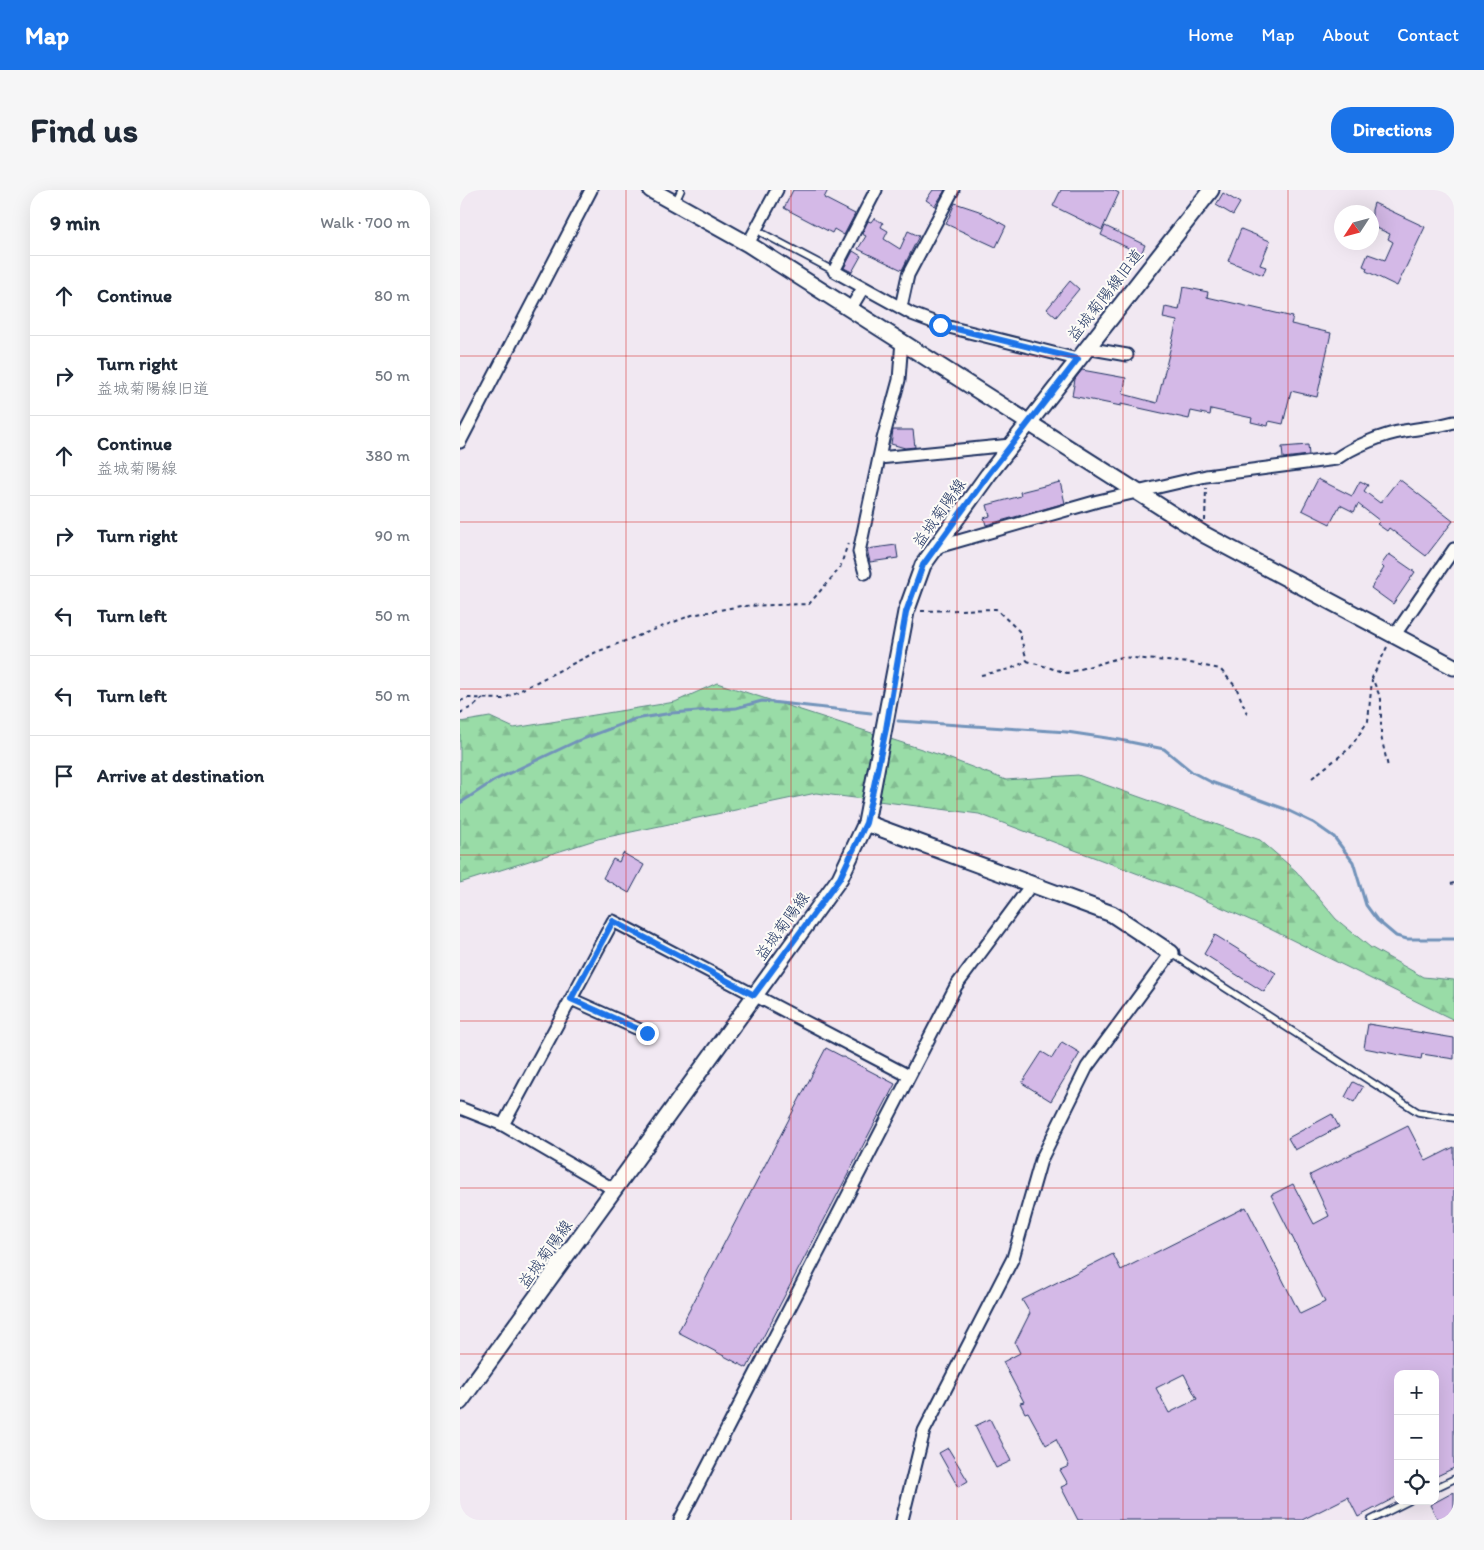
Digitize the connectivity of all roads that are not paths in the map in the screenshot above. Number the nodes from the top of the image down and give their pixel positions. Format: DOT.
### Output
graph roads {
  1 [pos="591,190"];
  2 [pos="651,190"];
  3 [pos="777,190"];
  4 [pos="876,190"];
  5 [pos="953,190"];
  6 [pos="1210,190"];
  7 [pos="678,196"];
  8 [pos="762,233"];
  9 [pos="748,244"];
  10 [pos="834,271"];
  11 [pos="863,288"];
  12 [pos="901,307"];
  13 [pos="851,308"];
  14 [pos="902,340"];
  15 [pos="1082,354"];
  16 [pos="1127,355"];
  17 [pos="1454,422"];
  18 [pos="1028,423"];
  19 [pos="460,442"];
  20 [pos="1011,445"];
  21 [pos="879,458"];
  22 [pos="1135,492"];
  23 [pos="934,548"];
  24 [pos="1454,549"];
  25 [pos="865,573"];
  26 [pos="1394,636"];
  27 [pos="1454,667"];
  28 [pos="866,823"];
  29 [pos="1031,885"];
  30 [pos="1171,953"];
  31 [pos="754,995"];
  32 [pos="571,999"];
  33 [pos="647,1033"];
  34 [pos="909,1076"];
  35 [pos="460,1108"];
  36 [pos="1454,1118"];
  37 [pos="503,1125"];
  38 [pos="613,1189"];
  39 [pos="460,1402"];
  40 [pos="1454,1478"];
  41 [pos="1439,1486"];
  42 [pos="1401,1505"];
  43 [pos="680,1520"];
  44 [pos="902,1520"];
  45 [pos="1371,1520"];
  1 -- 19 [label="street"];
  2 -- 7 [label="street"];
  3 -- 9 [label="street"];
  4 -- 10 [label="street"];
  5 -- 12 [label="street"];
  6 -- 15 [label="street, 益城菊陽線旧道"];
  7 -- 9 [label="street"];
  8 -- 10 [label="lane"];
  9 -- 13 [label="street"];
  10 -- 11 [label="street"];
  11 -- 12 [label="street"];
  11 -- 13 [label="street"];
  12 -- 15 [label="street"];
  13 -- 14 [label="street"];
  14 -- 18 [label="street"];
  14 -- 21 [label="street"];
  15 -- 16 [label="street"];
  15 -- 18 [label="street, 益城菊陽線旧道"];
  17 -- 22 [label="street"];
  18 -- 20 [label="street, 益城菊陽線"];
  18 -- 22 [label="street"];
  20 -- 21 [label="street"];
  20 -- 23 [label="street, 益城菊陽線"];
  21 -- 25 [label="street"];
  22 -- 23 [label="street"];
  22 -- 26 [label="street"];
  23 -- 28 [label="street, 益城菊陽線"];
  24 -- 26 [label="street"];
  26 -- 27 [label="street"];
  28 -- 29 [label="street"];
  28 -- 31 [label="street, 益城菊陽線"];
  29 -- 30 [label="street"];
  29 -- 34 [label="street"];
  30 -- 36 [label="lane"];
  30 -- 44 [label="street"];
  31 -- 32 [label="street"];
  31 -- 34 [label="street"];
  31 -- 38 [label="street, 益城菊陽線"];
  32 -- 33 [label="street"];
  32 -- 37 [label="street"];
  34 -- 43 [label="street"];
  35 -- 37 [label="street"];
  37 -- 38 [label="street"];
  38 -- 39 [label="street, 益城菊陽線"];
  40 -- 41 [label="lane"];
  42 -- 45 [label="lane"];
}
